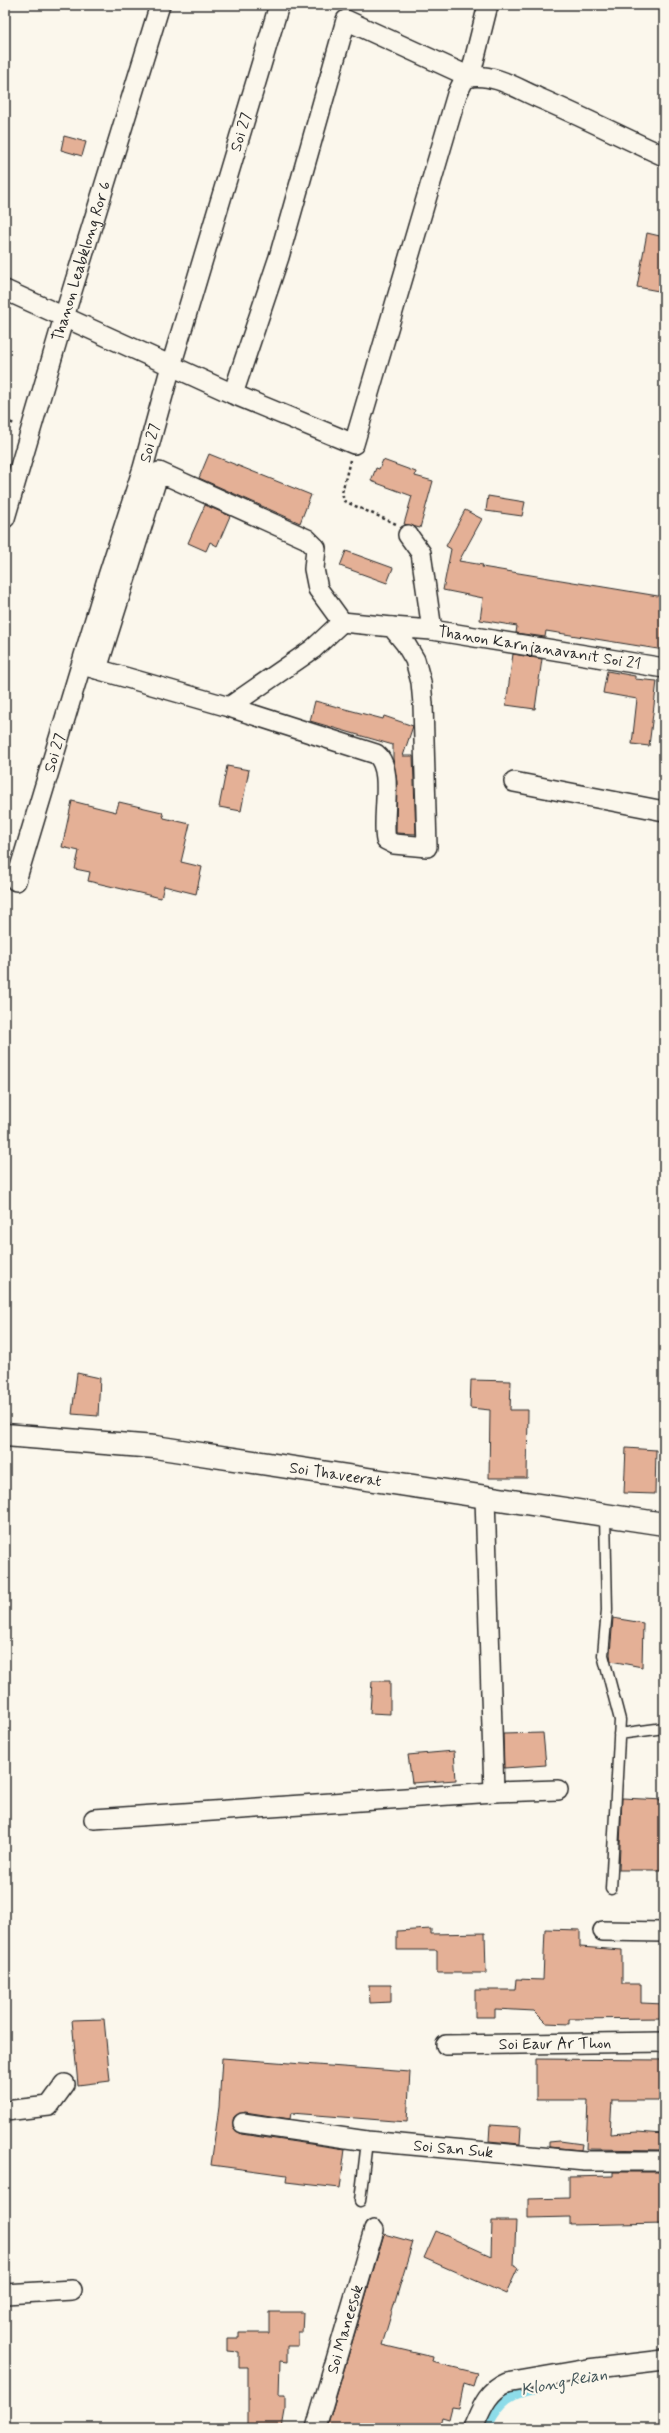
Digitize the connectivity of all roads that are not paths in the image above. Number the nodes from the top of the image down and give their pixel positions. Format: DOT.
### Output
graph roads {
  1 [pos="160,5"];
  2 [pos="279,5"];
  3 [pos="488,5"];
  4 [pos="470,76"];
  5 [pos="664,156"];
  6 [pos="5,290"];
  7 [pos="64,317"];
  8 [pos="171,366"];
  9 [pos="233,394"];
  10 [pos="5,518"];
  11 [pos="408,534"];
  12 [pos="342,622"];
  13 [pos="392,628"];
  14 [pos="432,630"];
  15 [pos="89,667"];
  16 [pos="664,668"];
  17 [pos="228,707"];
  18 [pos="514,782"];
  19 [pos="664,811"];
  20 [pos="16,881"];
  21 [pos="5,1435"];
  22 [pos="485,1497"];
  23 [pos="604,1515"];
  24 [pos="664,1524"];
  25 [pos="664,1728"];
  26 [pos="619,1734"];
  27 [pos="558,1790"];
  28 [pos="494,1792"];
  29 [pos="94,1819"];
  30 [pos="611,1889"];
  31 [pos="603,1931"];
  32 [pos="664,1932"];
  33 [pos="664,2042"];
  34 [pos="446,2045"];
  35 [pos="65,2084"];
  36 [pos="5,2112"];
  37 [pos="243,2123"];
  38 [pos="367,2141"];
  39 [pos="664,2161"];
  40 [pos="360,2201"];
  41 [pos="374,2230"];
  42 [pos="72,2290"];
  43 [pos="5,2294"];
  44 [pos="664,2360"];
  45 [pos="316,2428"];
  46 [pos="473,2428"];
  1 -- 7 [label="street, Thanon Leabklong Ror 6"];
  2 -- 8 [label="street, Soi 27"];
  3 -- 4 [label="street"];
  4 -- 5 [label="street"];
  4 -- 9 [label="street"];
  4 -- 9 [label="street"];
  6 -- 7 [label="street"];
  7 -- 8 [label="street"];
  7 -- 10 [label="street, Thanon Leabklong Ror 6"];
  8 -- 9 [label="street"];
  8 -- 15 [label="street, Soi 27"];
  11 -- 14 [label="street, Thanon Karnjanavanit Soi 21"];
  12 -- 13 [label="street"];
  12 -- 15 [label="street"];
  12 -- 17 [label="street"];
  13 -- 14 [label="street"];
  13 -- 17 [label="street"];
  14 -- 16 [label="street, Thanon Karnjanavanit Soi 21"];
  15 -- 17 [label="street"];
  15 -- 20 [label="street, Soi 27"];
  18 -- 19 [label="street"];
  21 -- 22 [label="street, Soi Thaveerat"];
  22 -- 23 [label="street, Soi Thaveerat"];
  22 -- 28 [label="street"];
  23 -- 24 [label="street, Soi Thaveerat"];
  23 -- 26 [label="lane"];
  25 -- 26 [label="lane"];
  26 -- 30 [label="lane"];
  27 -- 28 [label="street"];
  28 -- 29 [label="street"];
  31 -- 32 [label="street"];
  33 -- 34 [label="street, Soi Eaur Ar Thon"];
  35 -- 36 [label="street"];
  37 -- 38 [label="street, Soi San Suk"];
  38 -- 39 [label="street, Soi San Suk"];
  38 -- 40 [label="lane"];
  41 -- 45 [label="street, Soi Maneesok"];
  42 -- 43 [label="street"];
  44 -- 46 [label="street"];
}
